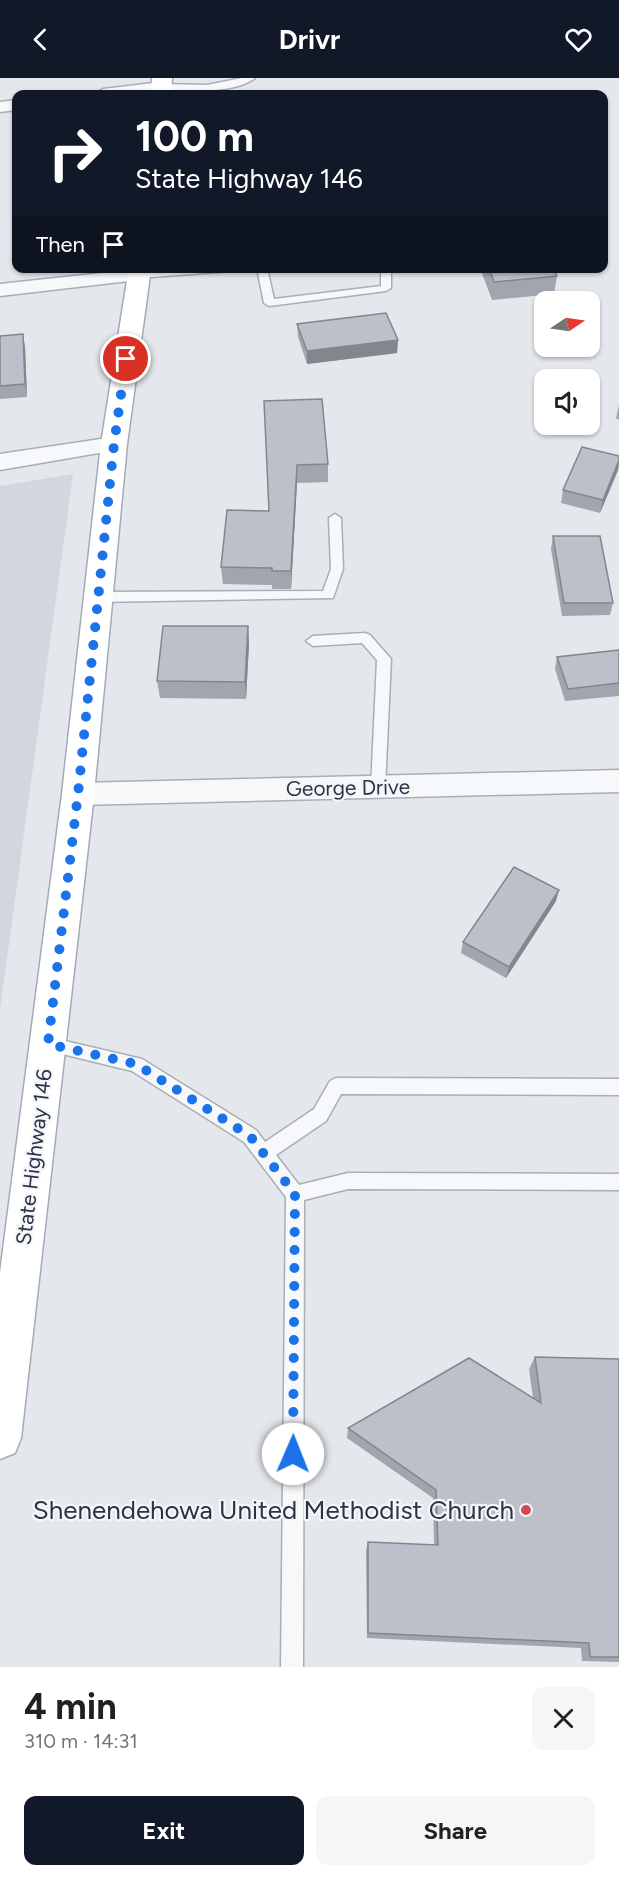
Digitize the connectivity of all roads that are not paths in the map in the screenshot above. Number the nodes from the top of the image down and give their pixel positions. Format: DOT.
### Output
graph roads {
  1 [pos="251,78"];
  2 [pos="162,87"];
  3 [pos="137,90"];
  4 [pos="131,273"];
  5 [pos="139,273"];
  6 [pos="263,273"];
  7 [pos="386,273"];
  8 [pos="0,290"];
  9 [pos="114,444"];
  10 [pos="0,462"];
  11 [pos="335,518"];
  12 [pos="99,597"];
  13 [pos="314,642"];
  14 [pos="619,781"];
  15 [pos="378,788"];
  16 [pos="78,794"];
  17 [pos="48,1044"];
  18 [pos="619,1087"];
  19 [pos="263,1154"];
  20 [pos="619,1182"];
  21 [pos="295,1194"];
  22 [pos="0,1437"];
  23 [pos="292,1667"];
  1 -- 2 [label="lane"];
  2 -- 3 [label="street"];
  4 -- 8 [label="street"];
  5 -- 9 [label="main road, State Highway 146"];
  6 -- 7 [label="lane"];
  9 -- 10 [label="street"];
  9 -- 12 [label="main road, State Highway 146"];
  11 -- 12 [label="lane"];
  12 -- 16 [label="main road, State Highway 146"];
  13 -- 15 [label="lane"];
  14 -- 15 [label="street, George Drive"];
  15 -- 16 [label="street, George Drive"];
  16 -- 17 [label="main road, State Highway 146"];
  17 -- 19 [label="lane"];
  17 -- 22 [label="main road, State Highway 146"];
  18 -- 19 [label="lane"];
  19 -- 21 [label="lane"];
  20 -- 21 [label="lane"];
  21 -- 23 [label="lane"];
}
